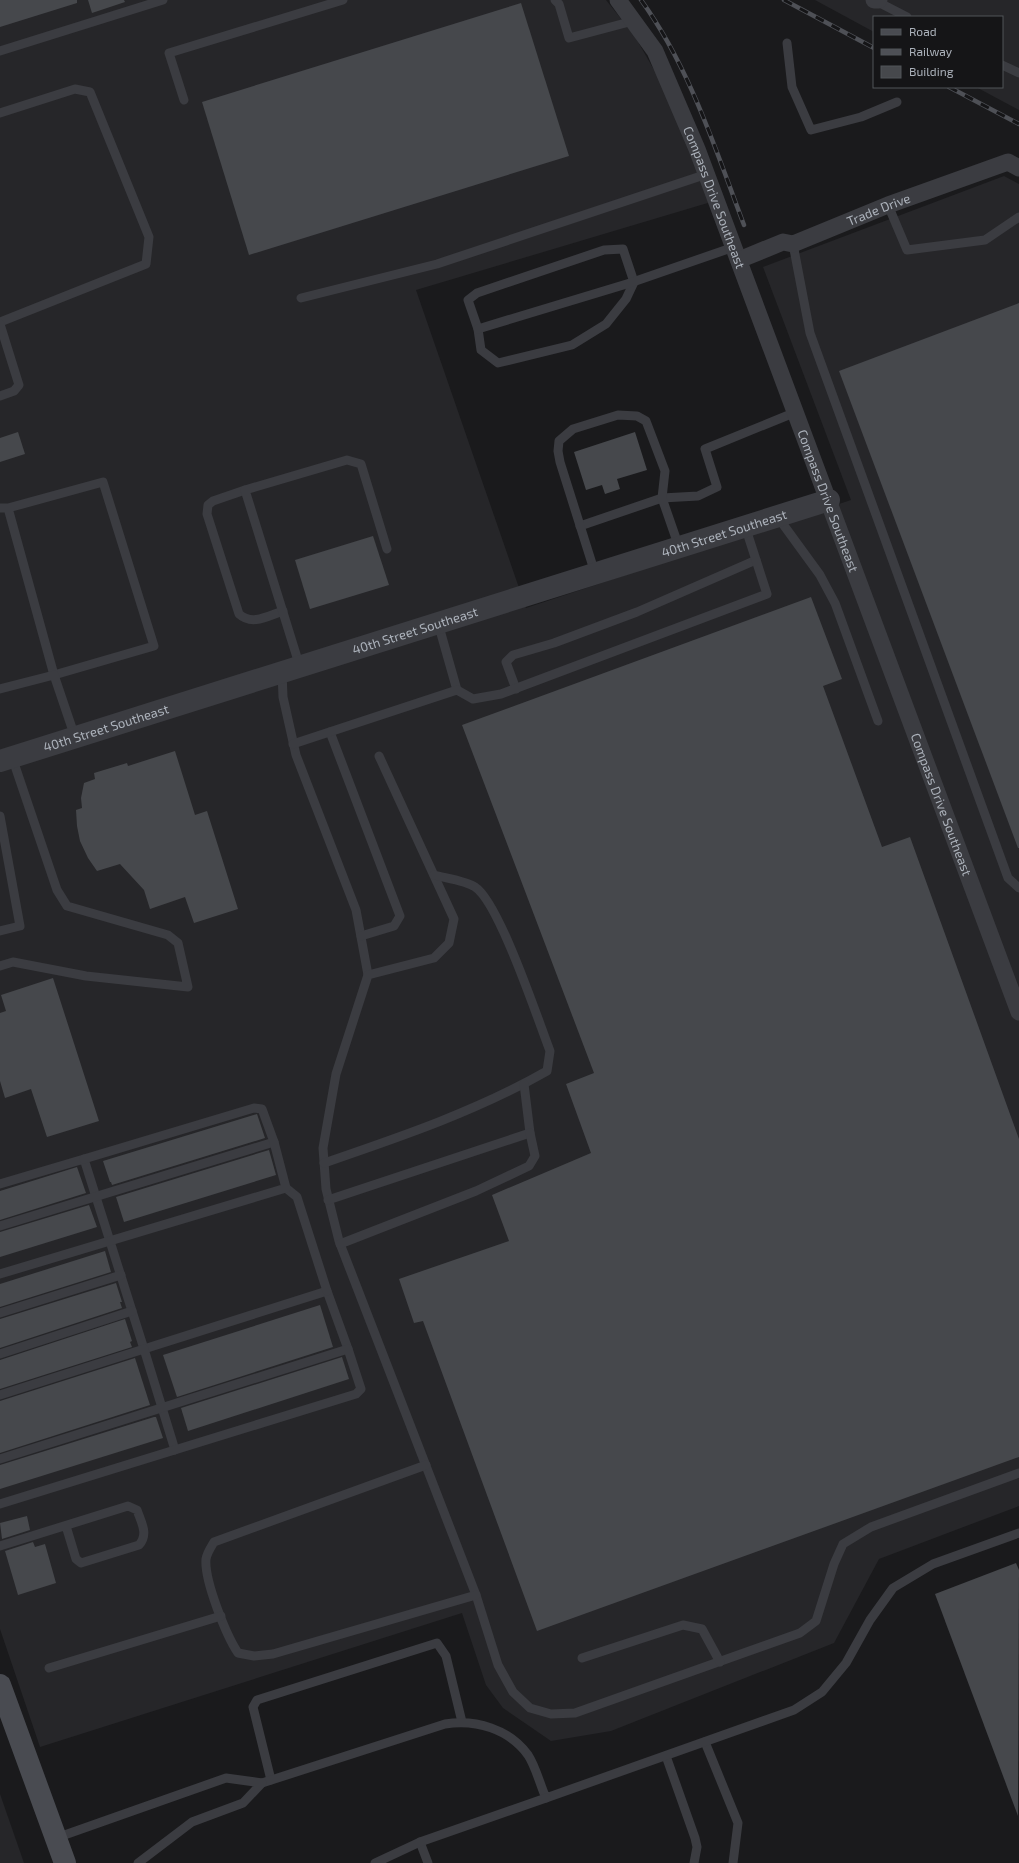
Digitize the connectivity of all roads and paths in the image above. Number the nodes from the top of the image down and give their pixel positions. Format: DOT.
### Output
graph roads {
  1 [pos="163,0"];
  2 [pos="343,0"];
  3 [pos="555,0"];
  4 [pos="618,0"];
  5 [pos="876,0"];
  6 [pos="906,16"];
  7 [pos="633,21"];
  8 [pos="787,43"];
  9 [pos="0,51"];
  10 [pos="1003,65"];
  11 [pos="1019,73"];
  12 [pos="184,100"];
  13 [pos="897,102"];
  14 [pos="0,113"];
  15 [pos="1019,168"];
  16 [pos="707,174"];
  17 [pos="888,205"];
  18 [pos="1019,217"];
  19 [pos="793,244"];
  20 [pos="736,253"];
  21 [pos="634,282"];
  22 [pos="301,298"];
  23 [pos="0,323"];
  24 [pos="478,329"];
  25 [pos="0,396"];
  26 [pos="796,412"];
  27 [pos="245,490"];
  28 [pos="662,498"];
  29 [pos="829,500"];
  30 [pos="4,508"];
  31 [pos="777,516"];
  32 [pos="580,526"];
  33 [pos="745,526"];
  34 [pos="679,547"];
  35 [pos="387,549"];
  36 [pos="756,560"];
  37 [pos="595,573"];
  38 [pos="283,611"];
  39 [pos="438,623"];
  40 [pos="291,670"];
  41 [pos="54,676"];
  42 [pos="516,689"];
  43 [pos="0,690"];
  44 [pos="457,690"];
  45 [pos="878,721"];
  46 [pos="330,732"];
  47 [pos="75,738"];
  48 [pos="293,744"];
  49 [pos="379,756"];
  50 [pos="6,759"];
  51 [pos="0,816"];
  52 [pos="434,875"];
  53 [pos="1019,888"];
  54 [pos="0,931"];
  55 [pos="361,936"];
  56 [pos="0,966"];
  57 [pos="368,974"];
  58 [pos="1017,1002"];
  59 [pos="524,1084"];
  60 [pos="530,1133"];
  61 [pos="274,1142"];
  62 [pos="84,1159"];
  63 [pos="324,1163"];
  64 [pos="0,1184"];
  65 [pos="286,1188"];
  66 [pos="96,1196"];
  67 [pos="328,1200"];
  68 [pos="0,1226"];
  69 [pos="110,1240"];
  70 [pos="340,1244"];
  71 [pos="0,1274"];
  72 [pos="121,1276"];
  73 [pos="327,1291"];
  74 [pos="132,1311"];
  75 [pos="0,1313"];
  76 [pos="348,1348"];
  77 [pos="144,1349"];
  78 [pos="0,1354"];
  79 [pos="0,1394"];
  80 [pos="162,1408"];
  81 [pos="175,1450"];
  82 [pos="0,1459"];
  83 [pos="426,1465"];
  84 [pos="1019,1473"];
  85 [pos="0,1504"];
  86 [pos="66,1526"];
  87 [pos="1019,1533"];
  88 [pos="0,1546"];
  89 [pos="476,1595"];
  90 [pos="221,1616"];
  91 [pos="582,1658"];
  92 [pos="720,1662"];
  93 [pos="49,1668"];
  94 [pos="0,1685"];
  95 [pos="462,1722"];
  96 [pos="705,1742"];
  97 [pos="666,1756"];
  98 [pos="266,1782"];
  99 [pos="546,1798"];
  100 [pos="56,1838"];
  101 [pos="420,1842"];
  102 [pos="65,1863"];
  103 [pos="138,1863"];
  104 [pos="375,1863"];
  105 [pos="428,1863"];
  106 [pos="694,1863"];
  107 [pos="733,1863"];
  1 -- 9 [label="lane"];
  2 -- 12 [label="lane"];
  3 -- 7 [label="lane"];
  4 -- 7 [label="street, Compass Drive Southeast"];
  5 -- 6 [label="lane"];
  7 -- 16 [label="street, Compass Drive Southeast"];
  8 -- 13 [label="lane"];
  10 -- 11 [label="lane"];
  14 -- 23 [label="lane"];
  15 -- 17 [label="street, Trade Drive"];
  16 -- 20 [label="street, Compass Drive Southeast"];
  16 -- 22 [label="lane"];
  17 -- 18 [label="lane"];
  17 -- 19 [label="street, Trade Drive"];
  19 -- 20 [label="street, Trade Drive"];
  19 -- 53 [label="lane"];
  20 -- 21 [label="lane"];
  20 -- 26 [label="street, Compass Drive Southeast"];
  21 -- 24 [label="lane"];
  21 -- 24 [label="lane"];
  21 -- 24 [label="lane"];
  23 -- 25 [label="lane"];
  26 -- 28 [label="lane"];
  26 -- 29 [label="street, Compass Drive Southeast"];
  27 -- 35 [label="lane"];
  27 -- 38 [label="lane"];
  27 -- 38 [label="lane"];
  28 -- 32 [label="lane"];
  28 -- 32 [label="lane"];
  28 -- 34 [label="lane"];
  29 -- 31 [label="street, 40th Street Southeast"];
  29 -- 58 [label="street, Compass Drive Southeast"];
  30 -- 41 [label="lane"];
  30 -- 41 [label="lane"];
  31 -- 33 [label="street, 40th Street Southeast"];
  31 -- 45 [label="lane"];
  32 -- 37 [label="lane"];
  33 -- 34 [label="street, 40th Street Southeast"];
  33 -- 36 [label="lane"];
  34 -- 37 [label="street, 40th Street Southeast"];
  36 -- 42 [label="lane"];
  36 -- 42 [label="lane"];
  37 -- 39 [label="street, 40th Street Southeast"];
  38 -- 40 [label="lane"];
  39 -- 40 [label="street, 40th Street Southeast"];
  39 -- 44 [label="lane"];
  40 -- 47 [label="street, 40th Street Southeast"];
  40 -- 48 [label="lane"];
  41 -- 43 [label="lane"];
  41 -- 47 [label="lane"];
  42 -- 44 [label="lane"];
  44 -- 46 [label="lane"];
  46 -- 48 [label="lane"];
  46 -- 55 [label="lane"];
  47 -- 50 [label="street, 40th Street Southeast"];
  48 -- 55 [label="lane"];
  49 -- 52 [label="lane"];
  50 -- 56 [label="lane"];
  51 -- 54 [label="lane"];
  52 -- 57 [label="lane"];
  52 -- 59 [label="lane"];
  55 -- 57 [label="lane"];
  57 -- 63 [label="lane"];
  59 -- 60 [label="lane"];
  59 -- 63 [label="lane"];
  60 -- 67 [label="lane"];
  60 -- 70 [label="lane"];
  61 -- 62 [label="lane"];
  61 -- 65 [label="lane"];
  61 -- 66 [label="lane"];
  62 -- 64 [label="lane"];
  62 -- 66 [label="lane"];
  63 -- 67 [label="lane"];
  65 -- 69 [label="lane"];
  65 -- 73 [label="lane"];
  66 -- 68 [label="lane"];
  66 -- 69 [label="lane"];
  67 -- 70 [label="lane"];
  69 -- 71 [label="lane"];
  69 -- 72 [label="lane"];
  70 -- 83 [label="lane"];
  72 -- 74 [label="lane"];
  72 -- 75 [label="lane"];
  73 -- 76 [label="lane"];
  73 -- 77 [label="lane"];
  74 -- 77 [label="lane"];
  74 -- 78 [label="lane"];
  76 -- 80 [label="lane"];
  76 -- 81 [label="lane"];
  77 -- 79 [label="lane"];
  77 -- 80 [label="lane"];
  80 -- 81 [label="lane"];
  80 -- 82 [label="lane"];
  81 -- 85 [label="lane"];
  83 -- 89 [label="lane"];
  83 -- 90 [label="lane"];
  84 -- 92 [label="lane"];
  86 -- 86 [label="lane"];
  86 -- 88 [label="lane"];
  87 -- 96 [label="lane"];
  89 -- 90 [label="lane"];
  89 -- 92 [label="lane"];
  90 -- 93 [label="lane"];
  91 -- 92 [label="lane"];
  94 -- 100 [label="main road"];
  95 -- 98 [label="lane"];
  95 -- 98 [label="lane"];
  95 -- 99 [label="lane"];
  96 -- 97 [label="lane"];
  96 -- 107 [label="lane"];
  97 -- 99 [label="lane"];
  97 -- 106 [label="lane"];
  98 -- 100 [label="lane"];
  98 -- 103 [label="lane"];
  99 -- 101 [label="lane"];
  100 -- 102 [label="main road"];
  101 -- 104 [label="lane"];
  101 -- 105 [label="lane"];
}
